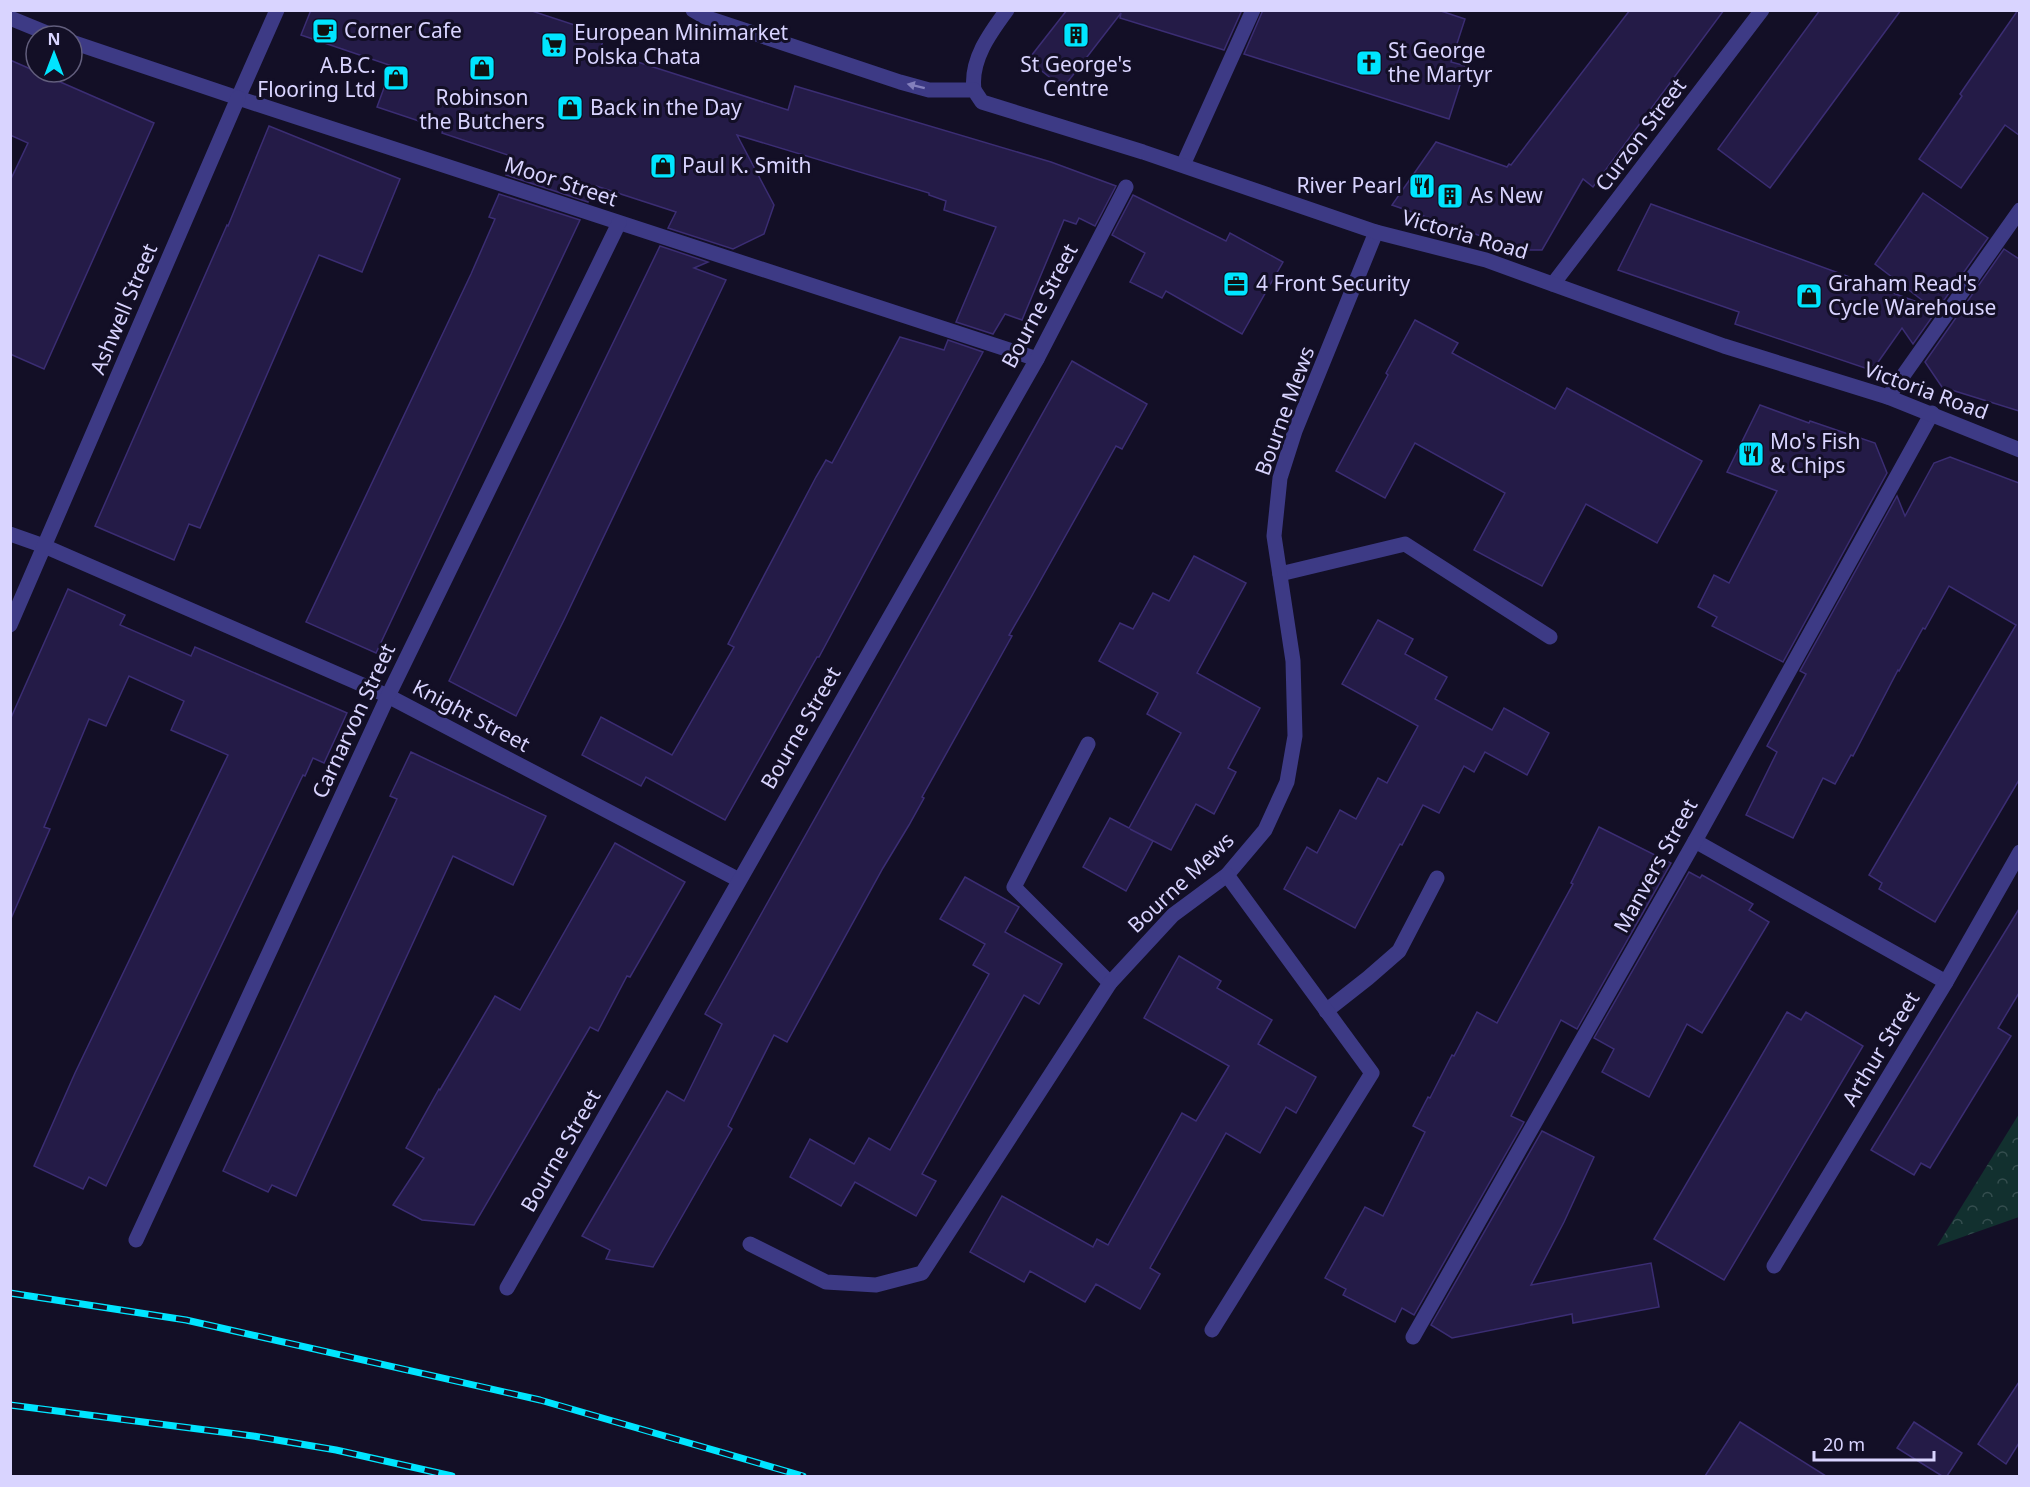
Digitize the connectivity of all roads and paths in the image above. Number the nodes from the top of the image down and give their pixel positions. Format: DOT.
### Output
graph roads {
  1 [pos="277,10"];
  2 [pos="693,10"];
  3 [pos="1007,10"];
  4 [pos="1253,10"];
  5 [pos="1762,10"];
  6 [pos="10,18"];
  7 [pos="25,24"];
  8 [pos="84,46"];
  9 [pos="974,90"];
  10 [pos="238,98"];
  11 [pos="1183,165"];
  12 [pos="1126,187"];
  13 [pos="2019,210"];
  14 [pos="619,223"];
  15 [pos="1376,232"];
  16 [pos="1553,284"];
  17 [pos="1037,359"];
  18 [pos="1888,397"];
  19 [pos="1932,413"];
  20 [pos="2019,450"];
  21 [pos="10,534"];
  22 [pos="44,546"];
  23 [pos="1280,574"];
  24 [pos="10,625"];
  25 [pos="1550,637"];
  26 [pos="388,696"];
  27 [pos="1088,744"];
  28 [pos="1695,841"];
  29 [pos="2019,852"];
  30 [pos="1227,875"];
  31 [pos="1437,878"];
  32 [pos="739,880"];
  33 [pos="1946,982"];
  34 [pos="1110,983"];
  35 [pos="1326,1011"];
  36 [pos="136,1240"];
  37 [pos="750,1244"];
  38 [pos="1774,1266"];
  39 [pos="507,1288"];
  40 [pos="1212,1330"];
  41 [pos="1413,1337"];
  1 -- 10 [label="street, Ashwell Street"];
  9 -- 2 [label="street, one-way"];
  3 -- 9 [label="street"];
  4 -- 11 [label="street"];
  5 -- 16 [label="street, Curzon Street"];
  6 -- 7 [label="street"];
  8 -- 10 [label="street, Moor Street"];
  9 -- 11 [label="street, Victoria Road"];
  10 -- 14 [label="street, Moor Street"];
  10 -- 22 [label="street, Ashwell Street"];
  11 -- 15 [label="street, Victoria Road"];
  12 -- 17 [label="street, Bourne Street"];
  13 -- 18 [label="street"];
  14 -- 17 [label="street, Moor Street"];
  14 -- 26 [label="street, Carnarvon Street"];
  15 -- 16 [label="street, Victoria Road"];
  15 -- 23 [label="street, Bourne Mews"];
  16 -- 18 [label="street, Victoria Road"];
  17 -- 32 [label="street, Bourne Street"];
  18 -- 19 [label="street, Victoria Road"];
  19 -- 20 [label="street, Victoria Road"];
  19 -- 28 [label="street, Manvers Street"];
  21 -- 22 [label="street, Knight Street"];
  22 -- 24 [label="street, Ashwell Street"];
  22 -- 26 [label="street, Knight Street"];
  23 -- 25 [label="street"];
  23 -- 30 [label="street, Bourne Mews"];
  26 -- 32 [label="street, Knight Street"];
  26 -- 36 [label="street, Carnarvon Street"];
  27 -- 34 [label="street"];
  28 -- 33 [label="street"];
  28 -- 41 [label="street, Manvers Street"];
  29 -- 33 [label="street, Arthur Street"];
  30 -- 34 [label="street, Bourne Mews"];
  30 -- 35 [label="street"];
  31 -- 35 [label="street"];
  32 -- 39 [label="street, Bourne Street"];
  33 -- 38 [label="street, Arthur Street"];
  34 -- 37 [label="street, Bourne Mews"];
  35 -- 40 [label="street"];
}
